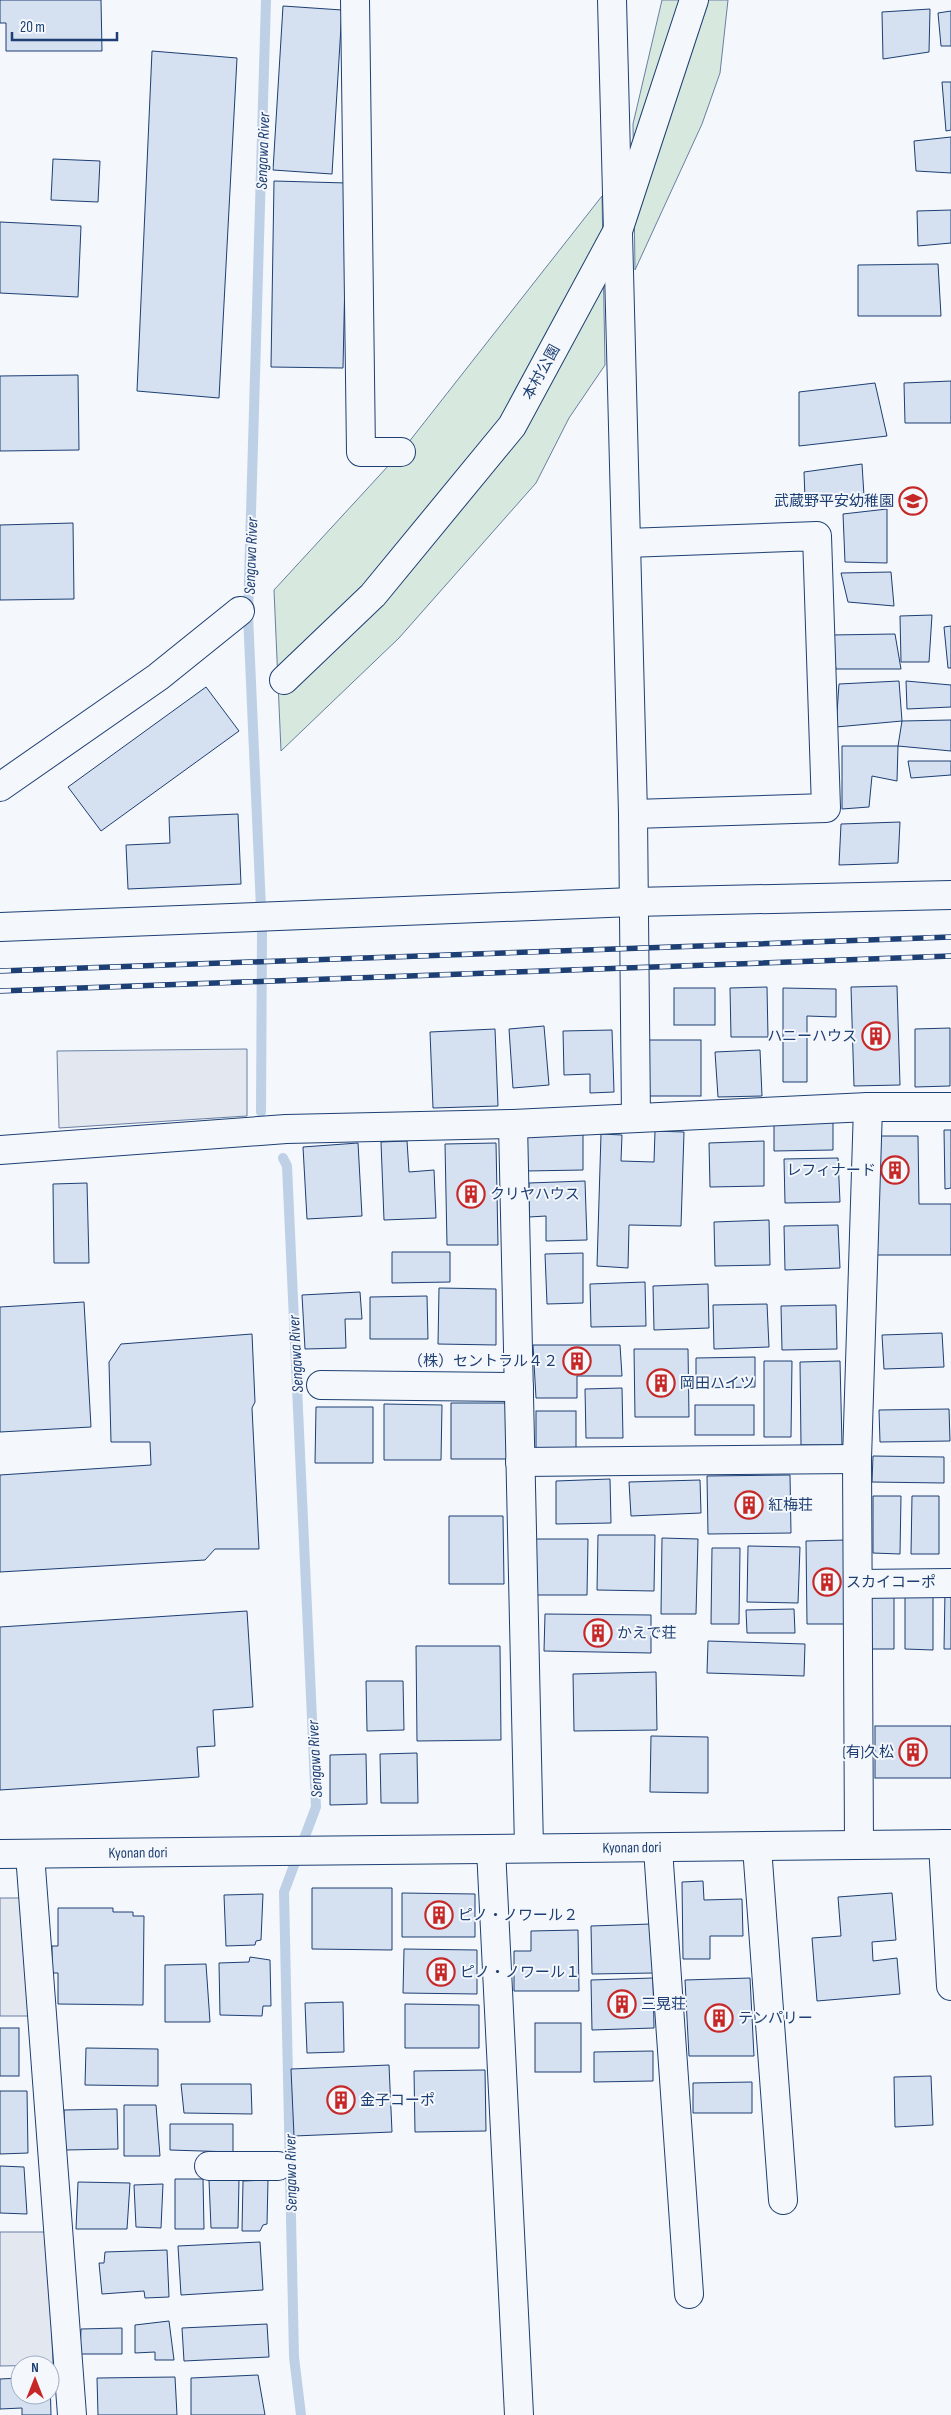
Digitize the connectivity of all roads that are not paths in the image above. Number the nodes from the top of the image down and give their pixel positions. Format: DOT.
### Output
graph roads {
  1 [pos="355,0"];
  2 [pos="612,0"];
  3 [pos="694,0"];
  4 [pos="620,228"];
  5 [pos="401,452"];
  6 [pos="627,542"];
  7 [pos="240,610"];
  8 [pos="284,680"];
  9 [pos="0,787"];
  10 [pos="633,814"];
  11 [pos="951,896"];
  12 [pos="633,902"];
  13 [pos="0,927"];
  14 [pos="868,1107"];
  15 [pos="951,1107"];
  16 [pos="636,1118"];
  17 [pos="513,1124"];
  18 [pos="0,1150"];
  19 [pos="321,1385"];
  20 [pos="519,1387"];
  21 [pos="857,1459"];
  22 [pos="520,1462"];
  23 [pos="951,1583"];
  24 [pos="858,1584"];
  25 [pos="859,1844"];
  26 [pos="947,1844"];
  27 [pos="757,1847"];
  28 [pos="528,1848"];
  29 [pos="491,1849"];
  30 [pos="658,1849"];
  31 [pos="0,1854"];
  32 [pos="30,1854"];
  33 [pos="951,1986"];
  34 [pos="209,2166"];
  35 [pos="278,2166"];
  36 [pos="783,2200"];
  37 [pos="689,2294"];
  38 [pos="72,2415"];
  39 [pos="520,2415"];
  1 -- 5 [label="street"];
  2 -- 4 [label="street"];
  3 -- 4 [label="street, 本村公園"];
  4 -- 6 [label="street"];
  4 -- 8 [label="street, 本村公園"];
  6 -- 10 [label="street"];
  6 -- 10 [label="street"];
  7 -- 9 [label="street"];
  10 -- 12 [label="street"];
  11 -- 12 [label="street"];
  12 -- 13 [label="street"];
  12 -- 16 [label="street"];
  14 -- 15 [label="street"];
  14 -- 16 [label="street"];
  14 -- 21 [label="street"];
  16 -- 17 [label="street"];
  17 -- 18 [label="street"];
  17 -- 20 [label="street"];
  19 -- 20 [label="street"];
  20 -- 22 [label="street"];
  21 -- 22 [label="street"];
  21 -- 24 [label="street"];
  22 -- 28 [label="street"];
  23 -- 24 [label="street"];
  24 -- 25 [label="street"];
  25 -- 26 [label="street, Kyonan dori"];
  25 -- 27 [label="street, Kyonan dori"];
  26 -- 33 [label="street"];
  27 -- 30 [label="street, Kyonan dori"];
  27 -- 36 [label="street"];
  28 -- 29 [label="street, Kyonan dori"];
  28 -- 30 [label="street, Kyonan dori"];
  29 -- 32 [label="street, Kyonan dori"];
  29 -- 39 [label="street"];
  30 -- 37 [label="street"];
  31 -- 32 [label="street, Kyonan dori"];
  32 -- 38 [label="street"];
  34 -- 35 [label="street"];
}
